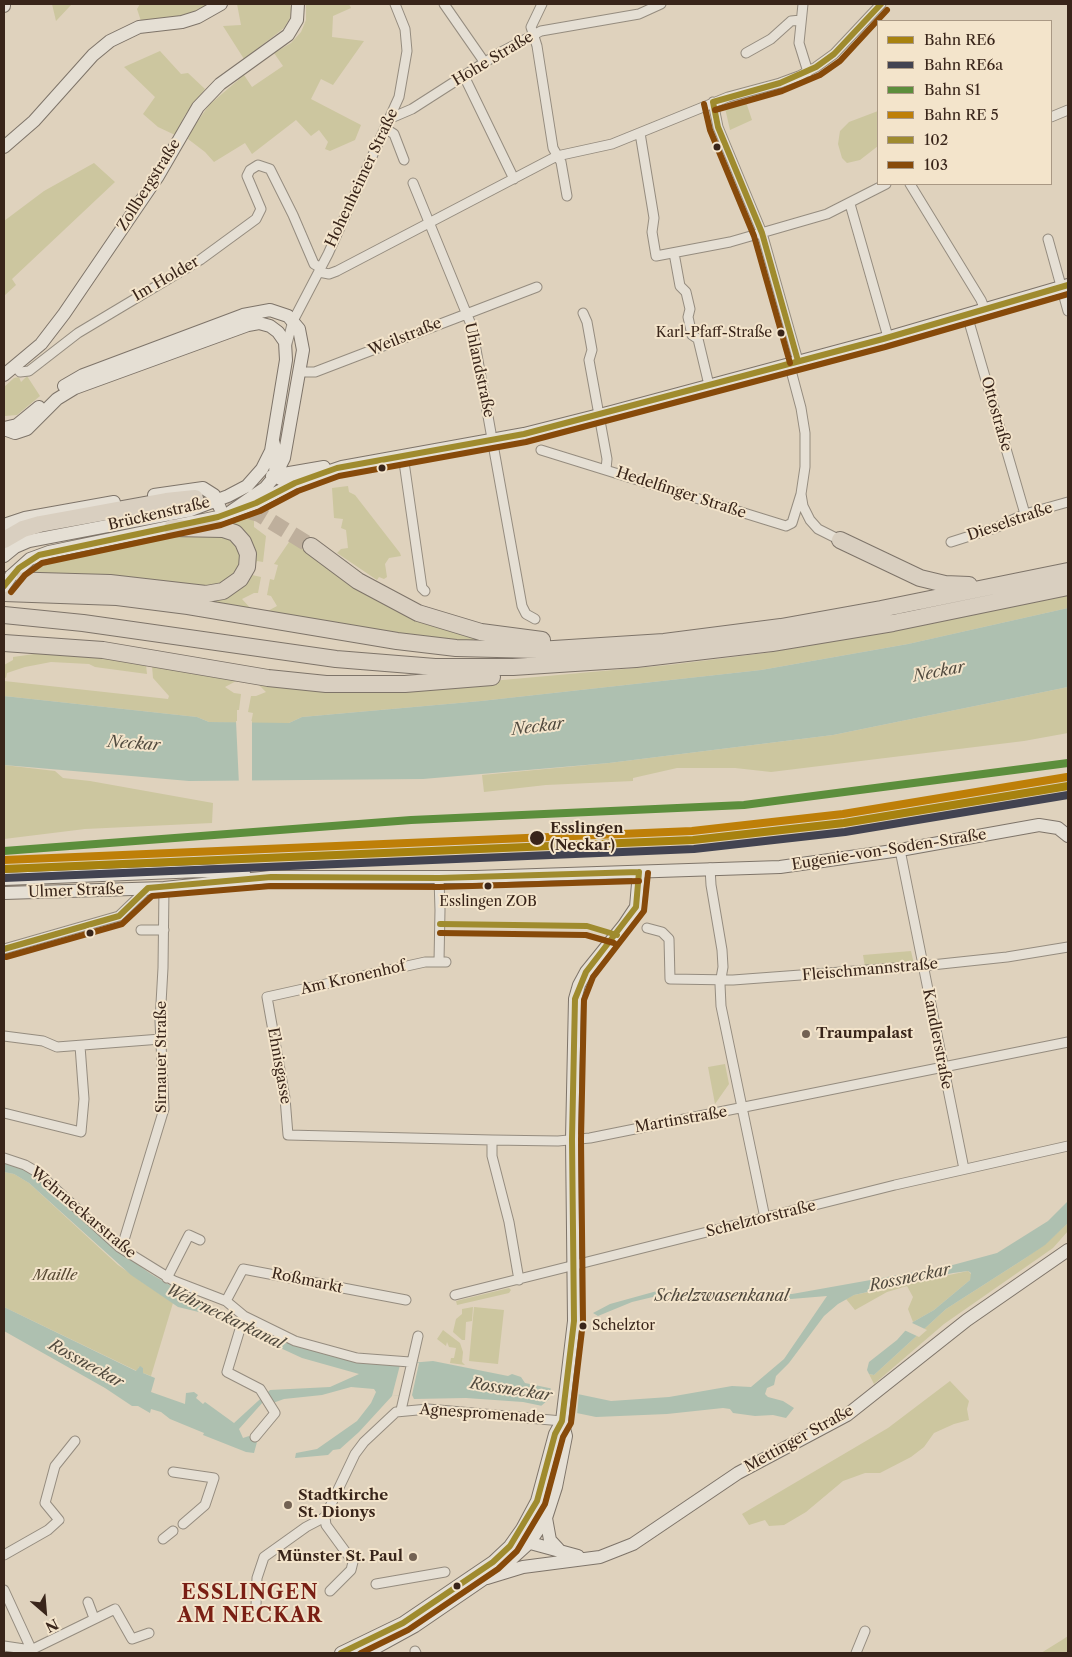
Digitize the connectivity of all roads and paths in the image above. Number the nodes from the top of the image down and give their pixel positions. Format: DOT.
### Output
graph roads {
  1 [pos="221,4"];
  2 [pos="298,4"];
  3 [pos="395,4"];
  4 [pos="444,4"];
  5 [pos="542,4"];
  6 [pos="660,4"];
  7 [pos="803,4"];
  8 [pos="881,4"];
  9 [pos="801,20"];
  10 [pos="534,34"];
  11 [pos="746,53"];
  12 [pos="485,62"];
  13 [pos="808,72"];
  14 [pos="464,76"];
  15 [pos="713,102"];
  16 [pos="1068,110"];
  17 [pos="1052,117"];
  18 [pos="391,118"];
  19 [pos="386,129"];
  20 [pos="640,132"];
  21 [pos="4,147"];
  22 [pos="558,156"];
  23 [pos="404,160"];
  24 [pos="514,178"];
  25 [pos="413,183"];
  26 [pos="884,185"];
  27 [pos="911,185"];
  28 [pos="567,196"];
  29 [pos="850,204"];
  30 [pos="429,223"];
  31 [pos="762,233"];
  32 [pos="1048,239"];
  33 [pos="674,253"];
  34 [pos="320,270"];
  35 [pos="1065,286"];
  36 [pos="538,287"];
  37 [pos="985,310"];
  38 [pos="1068,311"];
  39 [pos="466,313"];
  40 [pos="583,314"];
  41 [pos="968,315"];
  42 [pos="293,321"];
  43 [pos="888,337"];
  44 [pos="286,347"];
  45 [pos="793,362"];
  46 [pos="15,366"];
  47 [pos="300,372"];
  48 [pos="4,376"];
  49 [pos="709,385"];
  50 [pos="598,415"];
  51 [pos="4,428"];
  52 [pos="492,440"];
  53 [pos="273,441"];
  54 [pos="288,446"];
  55 [pos="541,450"];
  56 [pos="403,455"];
  57 [pos="338,468"];
  58 [pos="310,470"];
  59 [pos="606,470"];
  60 [pos="275,476"];
  61 [pos="295,482"];
  62 [pos="247,486"];
  63 [pos="801,494"];
  64 [pos="195,498"];
  65 [pos="217,501"];
  66 [pos="1068,502"];
  67 [pos="226,514"];
  68 [pos="1024,514"];
  69 [pos="4,525"];
  70 [pos="172,528"];
  71 [pos="840,540"];
  72 [pos="952,542"];
  73 [pos="311,546"];
  74 [pos="6,548"];
  75 [pos="1068,572"];
  76 [pos="4,580"];
  77 [pos="1004,584"];
  78 [pos="4,586"];
  79 [pos="1068,587"];
  80 [pos="424,591"];
  81 [pos="4,593"];
  82 [pos="4,615"];
  83 [pos="534,620"];
  84 [pos="664,642"];
  85 [pos="4,643"];
  86 [pos="34,646"];
  87 [pos="4,655"];
  88 [pos="636,659"];
  89 [pos="1068,836"];
  90 [pos="900,850"];
  91 [pos="710,868"];
  92 [pos="639,872"];
  93 [pos="271,877"];
  94 [pos="438,878"];
  95 [pos="4,879"];
  96 [pos="148,888"];
  97 [pos="164,888"];
  98 [pos="4,893"];
  99 [pos="648,928"];
  100 [pos="142,930"];
  101 [pos="164,930"];
  102 [pos="1068,947"];
  103 [pos="4,949"];
  104 [pos="922,966"];
  105 [pos="720,979"];
  106 [pos="267,997"];
  107 [pos="4,1036"];
  108 [pos="161,1039"];
  109 [pos="1068,1042"];
  110 [pos="80,1046"];
  111 [pos="943,1067"];
  112 [pos="741,1109"];
  113 [pos="4,1113"];
  114 [pos="288,1134"];
  115 [pos="572,1139"];
  116 [pos="492,1140"];
  117 [pos="1068,1146"];
  118 [pos="4,1158"];
  119 [pos="964,1169"];
  120 [pos="765,1218"];
  121 [pos="200,1240"];
  122 [pos="118,1247"];
  123 [pos="1068,1250"];
  124 [pos="575,1266"];
  125 [pos="167,1278"];
  126 [pos="519,1280"];
  127 [pos="455,1295"];
  128 [pos="406,1300"];
  129 [pos="226,1301"];
  130 [pos="244,1318"];
  131 [pos="418,1336"];
  132 [pos="410,1363"];
  133 [pos="401,1410"];
  134 [pos="563,1417"];
  135 [pos="255,1437"];
  136 [pos="76,1441"];
  137 [pos="173,1472"];
  138 [pos="325,1517"];
  139 [pos="546,1518"];
  140 [pos="183,1524"];
  141 [pos="173,1531"];
  142 [pos="163,1539"];
  143 [pos="525,1540"];
  144 [pos="564,1554"];
  145 [pos="4,1555"];
  146 [pos="593,1558"];
  147 [pos="550,1563"];
  148 [pos="445,1572"];
  149 [pos="487,1578"];
  150 [pos="376,1584"];
  151 [pos="4,1590"];
  152 [pos="330,1591"];
  153 [pos="88,1602"];
  154 [pos="256,1604"];
  155 [pos="94,1618"];
  156 [pos="865,1632"];
  157 [pos="150,1633"];
  158 [pos="4,1646"];
  159 [pos="32,1652"];
  160 [pos="343,1653"];
  161 [pos="368,1653"];
  162 [pos="856,1653"];
  1 -- 21 [label="main road"];
  2 -- 46 [label="main road, Zollbergstraße"];
  3 -- 18 [label="street, Hohenheimer Straße"];
  4 -- 12 [label="street"];
  5 -- 10 [label="street"];
  6 -- 10 [label="street, Hohe Straße"];
  7 -- 9 [label="street"];
  8 -- 13 [label="street"];
  9 -- 11 [label="street"];
  9 -- 13 [label="street"];
  10 -- 12 [label="street, Hohe Straße"];
  10 -- 22 [label="street"];
  12 -- 14 [label="street, Hohe Straße"];
  13 -- 15 [label="street"];
  14 -- 18 [label="street, Hohe Straße"];
  14 -- 24 [label="street"];
  15 -- 20 [label="street"];
  15 -- 31 [label="street"];
  16 -- 17 [label="street"];
  18 -- 19 [label="street, Hohenheimer Straße"];
  19 -- 23 [label="street"];
  19 -- 34 [label="street, Hohenheimer Straße"];
  20 -- 22 [label="street"];
  20 -- 33 [label="street"];
  22 -- 24 [label="street"];
  22 -- 28 [label="street"];
  24 -- 30 [label="street"];
  25 -- 30 [label="street, Uhlandstraße"];
  26 -- 29 [label="street"];
  27 -- 37 [label="street"];
  29 -- 31 [label="street"];
  29 -- 43 [label="street"];
  30 -- 34 [label="street"];
  30 -- 39 [label="street, Uhlandstraße"];
  31 -- 33 [label="street"];
  31 -- 45 [label="street"];
  32 -- 35 [label="street"];
  33 -- 49 [label="street"];
  34 -- 42 [label="street, Hohenheimer Straße"];
  34 -- 46 [label="street, Im Holder"];
  35 -- 37 [label="main road"];
  35 -- 38 [label="street"];
  36 -- 39 [label="street, Weilstraße"];
  37 -- 41 [label="main road"];
  39 -- 47 [label="street, Weilstraße"];
  39 -- 52 [label="street, Uhlandstraße"];
  40 -- 50 [label="street"];
  41 -- 43 [label="main road"];
  41 -- 68 [label="street, Ottostraße"];
  42 -- 44 [label="street, Hohenheimer Straße"];
  42 -- 47 [label="main road, Brückenstraße"];
  42 -- 51 [label="main road"];
  43 -- 45 [label="main road"];
  44 -- 51 [label="main road"];
  44 -- 53 [label="main road, Brückenstraße"];
  45 -- 49 [label="main road"];
  45 -- 63 [label="street"];
  46 -- 48 [label="main road, Zollbergstraße"];
  47 -- 54 [label="main road, Brückenstraße"];
  49 -- 50 [label="main road"];
  50 -- 52 [label="main road"];
  50 -- 59 [label="street"];
  52 -- 56 [label="main road"];
  52 -- 83 [label="street, Uhlandstraße"];
  53 -- 60 [label="main road"];
  53 -- 62 [label="main road, Brückenstraße"];
  54 -- 58 [label="main road"];
  54 -- 60 [label="main road, Brückenstraße"];
  55 -- 59 [label="street, Hedelfinger Straße"];
  56 -- 57 [label="main road"];
  56 -- 80 [label="street"];
  57 -- 58 [label="main road"];
  57 -- 61 [label="main road, Brückenstraße"];
  58 -- 60 [label="main road"];
  59 -- 63 [label="street, Hedelfinger Straße"];
  60 -- 61 [label="main road"];
  60 -- 62 [label="main road"];
  60 -- 67 [label="main road, Brückenstraße"];
  61 -- 67 [label="main road, Brückenstraße"];
  62 -- 65 [label="main road, Brückenstraße"];
  63 -- 71 [label="street"];
  64 -- 74 [label="highway"];
  65 -- 67 [label="main road"];
  65 -- 69 [label="main road"];
  65 -- 74 [label="main road, Brückenstraße"];
  66 -- 68 [label="street, Dieselstraße"];
  67 -- 70 [label="main road, Brückenstraße"];
  68 -- 72 [label="street, Dieselstraße"];
  70 -- 76 [label="highway"];
  70 -- 78 [label="main road, Brückenstraße, bridge"];
  71 -- 77 [label="highway"];
  73 -- 84 [label="highway"];
  75 -- 77 [label="highway"];
  77 -- 84 [label="highway"];
  79 -- 88 [label="highway"];
  81 -- 84 [label="highway"];
  82 -- 88 [label="highway"];
  85 -- 86 [label="highway"];
  86 -- 87 [label="highway"];
  86 -- 88 [label="highway"];
  89 -- 90 [label="main road, Eugenie-von-Soden-Straße"];
  90 -- 91 [label="main road, Eugenie-von-Soden-Straße"];
  90 -- 104 [label="street, Kandlerstraße"];
  91 -- 92 [label="main road, Eugenie-von-Soden-Straße"];
  91 -- 105 [label="street"];
  92 -- 94 [label="main road, Eugenie-von-Soden-Straße"];
  92 -- 115 [label="main road"];
  93 -- 94 [label="main road, Eugenie-von-Soden-Straße"];
  93 -- 95 [label="main road"];
  93 -- 97 [label="main road, Ulmer Straße"];
  94 -- 106 [label="street, Am Kronenhof"];
  96 -- 97 [label="main road, Ulmer Straße"];
  96 -- 98 [label="main road, Ulmer Straße"];
  96 -- 103 [label="street"];
  97 -- 101 [label="street, Sirnauer Straße"];
  99 -- 105 [label="street, Fleischmannstraße"];
  100 -- 101 [label="street"];
  101 -- 108 [label="street, Sirnauer Straße"];
  102 -- 104 [label="street, Fleischmannstraße"];
  104 -- 105 [label="street, Fleischmannstraße"];
  104 -- 111 [label="street, Kandlerstraße"];
  105 -- 112 [label="street"];
  106 -- 114 [label="street, Ehnisgasse"];
  107 -- 110 [label="street"];
  108 -- 110 [label="street"];
  108 -- 122 [label="street, Sirnauer Straße"];
  109 -- 111 [label="street, Martinstraße"];
  110 -- 113 [label="street"];
  111 -- 112 [label="street, Martinstraße"];
  111 -- 119 [label="street, Kandlerstraße"];
  112 -- 115 [label="street, Martinstraße"];
  112 -- 120 [label="street"];
  114 -- 116 [label="street, Martinstraße"];
  115 -- 116 [label="street, Martinstraße"];
  115 -- 124 [label="main road"];
  116 -- 126 [label="street"];
  117 -- 119 [label="street, Schelztorstraße"];
  118 -- 122 [label="street, Wehrneckarstraße"];
  119 -- 120 [label="street, Schelztorstraße"];
  120 -- 124 [label="street, Schelztorstraße"];
  121 -- 125 [label="street"];
  122 -- 125 [label="street, Wehrneckarstraße"];
  123 -- 146 [label="main road, Mettinger Straße"];
  124 -- 126 [label="street, Schelztorstraße"];
  124 -- 134 [label="main road"];
  125 -- 129 [label="street, Wehrneckarstraße"];
  126 -- 127 [label="street, Schelztorstraße"];
  128 -- 129 [label="street, Roßmarkt"];
  129 -- 130 [label="street, Wehrneckarstraße"];
  130 -- 132 [label="street, Wehrneckarstraße"];
  130 -- 135 [label="street"];
  131 -- 132 [label="street"];
  132 -- 133 [label="street"];
  133 -- 134 [label="street, Agnespromenade"];
  133 -- 138 [label="street"];
  134 -- 139 [label="main road"];
  134 -- 143 [label="main road"];
  136 -- 145 [label="street"];
  137 -- 140 [label="street"];
  138 -- 152 [label="street"];
  138 -- 154 [label="street"];
  139 -- 143 [label="main road"];
  139 -- 144 [label="main road"];
  141 -- 142 [label="street"];
  143 -- 144 [label="main road, Mettinger Straße"];
  143 -- 147 [label="main road"];
  143 -- 149 [label="main road"];
  143 -- 160 [label="main road"];
  144 -- 146 [label="main road, Mettinger Straße"];
  146 -- 147 [label="main road, Mettinger Straße"];
  147 -- 149 [label="main road, Mettinger Straße"];
  148 -- 150 [label="street"];
  149 -- 161 [label="main road"];
  151 -- 159 [label="street"];
  153 -- 155 [label="street"];
  155 -- 157 [label="street"];
  155 -- 159 [label="street"];
  156 -- 162 [label="street"];
  158 -- 159 [label="street"];
}
